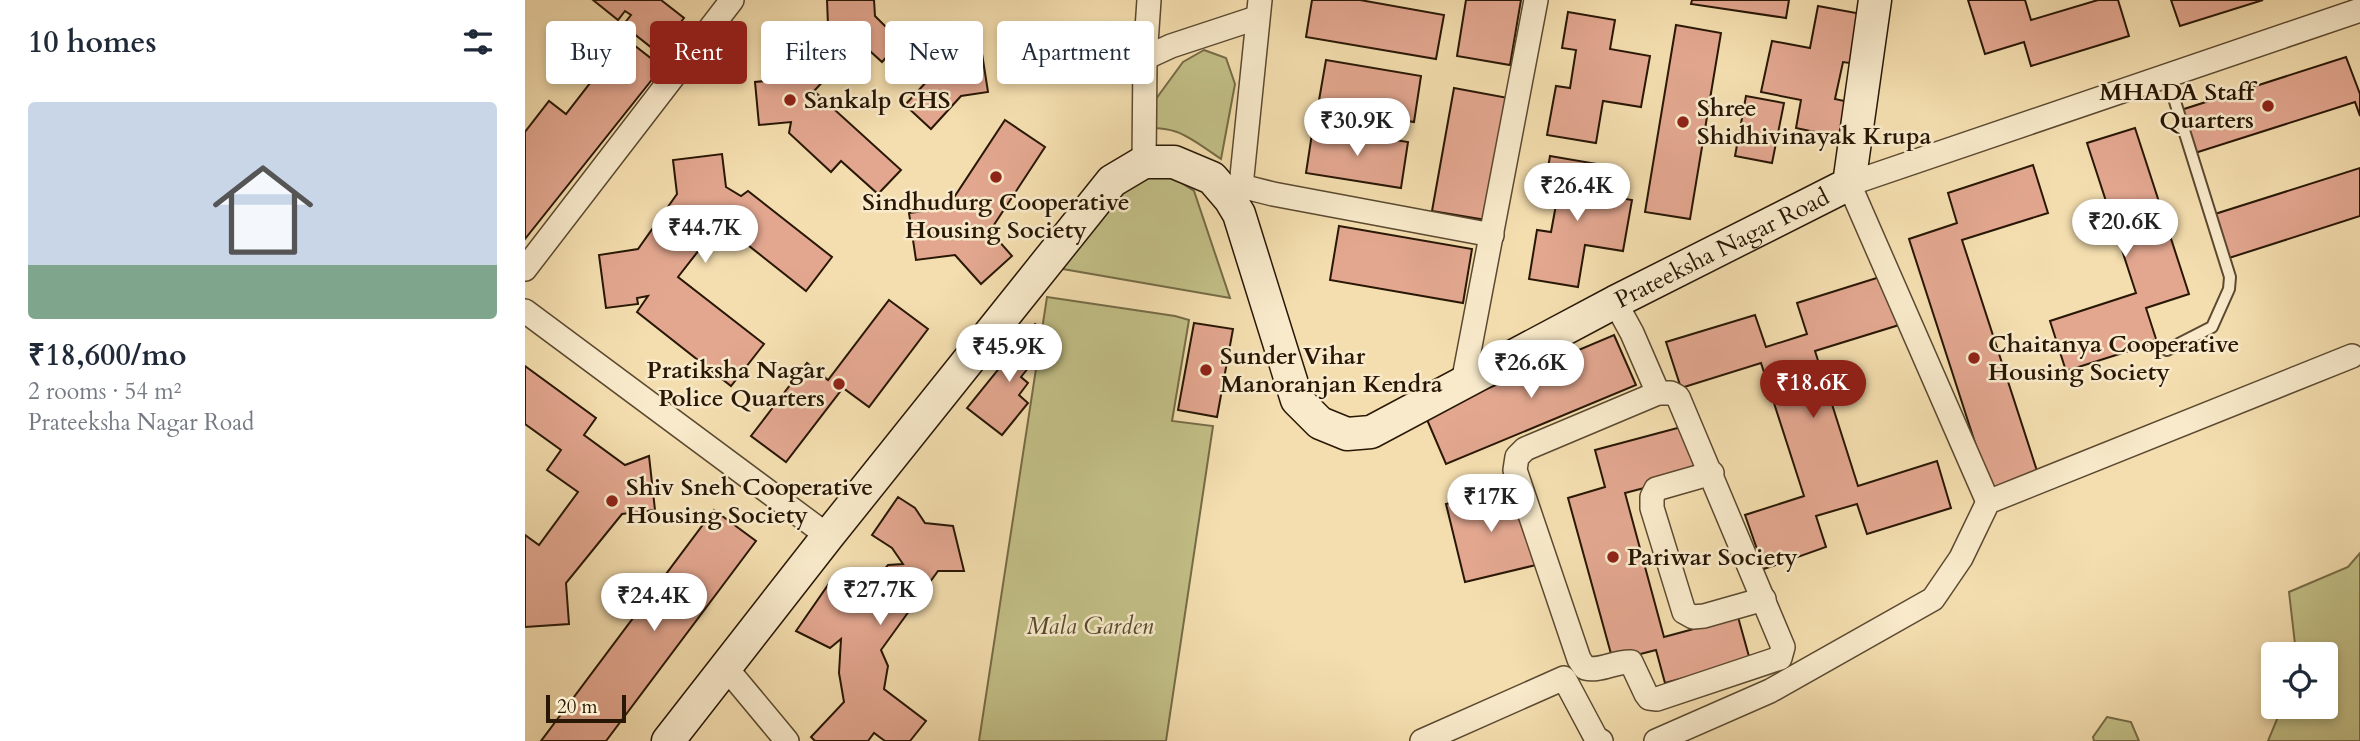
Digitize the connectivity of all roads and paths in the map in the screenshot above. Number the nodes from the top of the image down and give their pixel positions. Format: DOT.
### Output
graph roads {
  1 [pos="732,0"];
  2 [pos="1149,0"];
  3 [pos="1536,0"];
  4 [pos="1875,0"];
  5 [pos="1258,9"];
  6 [pos="2360,10"];
  7 [pos="1148,21"];
  8 [pos="1154,54"];
  9 [pos="2167,76"];
  10 [pos="1145,84"];
  11 [pos="1144,162"];
  12 [pos="1849,184"];
  13 [pos="1235,193"];
  14 [pos="1492,235"];
  15 [pos="525,269"];
  16 [pos="1615,302"];
  17 [pos="525,311"];
  18 [pos="2167,349"];
  19 [pos="2352,356"];
  20 [pos="1463,383"];
  21 [pos="1658,393"];
  22 [pos="1712,473"];
  23 [pos="1989,502"];
  24 [pos="828,536"];
  25 [pos="1763,599"];
  26 [pos="727,669"];
  27 [pos="668,741"];
  28 [pos="787,741"];
  29 [pos="1422,741"];
  30 [pos="1601,741"];
  31 [pos="1656,741"];
  1 -- 15 [label="street"];
  2 -- 7 [label="street"];
  3 -- 14 [label="street"];
  4 -- 12 [label="street, Prateeksha Nagar Road"];
  5 -- 8 [label="street"];
  5 -- 13 [label="street"];
  6 -- 9 [label="street"];
  9 -- 12 [label="street"];
  9 -- 18 [label="lane"];
  10 -- 11 [label="street"];
  11 -- 13 [label="street, Prateeksha Nagar Road"];
  11 -- 24 [label="street"];
  12 -- 16 [label="street, Prateeksha Nagar Road"];
  12 -- 23 [label="street"];
  13 -- 14 [label="street"];
  13 -- 20 [label="street, Prateeksha Nagar Road"];
  14 -- 20 [label="street"];
  16 -- 20 [label="street, Prateeksha Nagar Road"];
  16 -- 21 [label="street"];
  17 -- 24 [label="street"];
  19 -- 23 [label="street"];
  21 -- 22 [label="street"];
  21 -- 25 [label="street"];
  22 -- 25 [label="street"];
  22 -- 25 [label="street"];
  23 -- 31 [label="street"];
  24 -- 26 [label="street"];
  26 -- 27 [label="street"];
  26 -- 28 [label="street"];
  29 -- 30 [label="street"];
}
